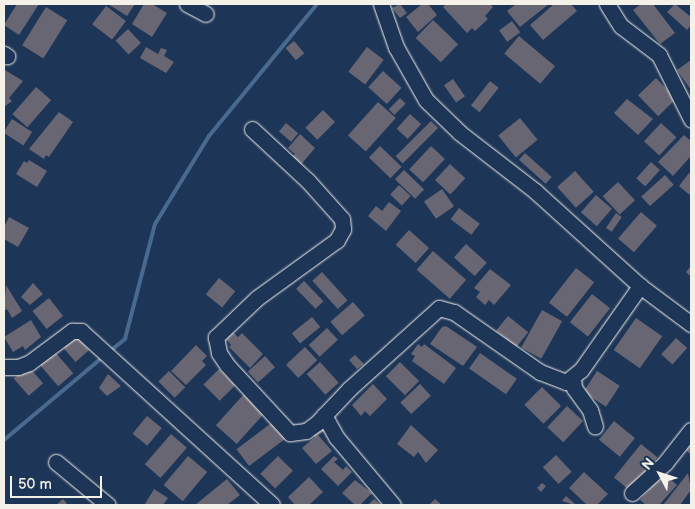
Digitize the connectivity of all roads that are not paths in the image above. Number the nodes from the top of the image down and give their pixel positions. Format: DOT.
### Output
graph roads {
  1 [pos="187,4"];
  2 [pos="381,4"];
  3 [pos="607,4"];
  4 [pos="206,14"];
  5 [pos="689,110"];
  6 [pos="252,129"];
  7 [pos="640,286"];
  8 [pos="691,324"];
  9 [pos="4,367"];
  10 [pos="574,378"];
  11 [pos="324,415"];
  12 [pos="596,426"];
  13 [pos="691,430"];
  14 [pos="56,462"];
  15 [pos="632,493"];
  16 [pos="108,505"];
  17 [pos="272,505"];
  18 [pos="393,505"];
  1 -- 4 [label="street"];
  2 -- 7 [label="street"];
  3 -- 5 [label="street"];
  6 -- 11 [label="street"];
  7 -- 8 [label="street"];
  7 -- 10 [label="street"];
  9 -- 17 [label="street"];
  10 -- 11 [label="street"];
  10 -- 12 [label="street"];
  11 -- 18 [label="street"];
  13 -- 15 [label="street"];
  14 -- 16 [label="street"];
}
